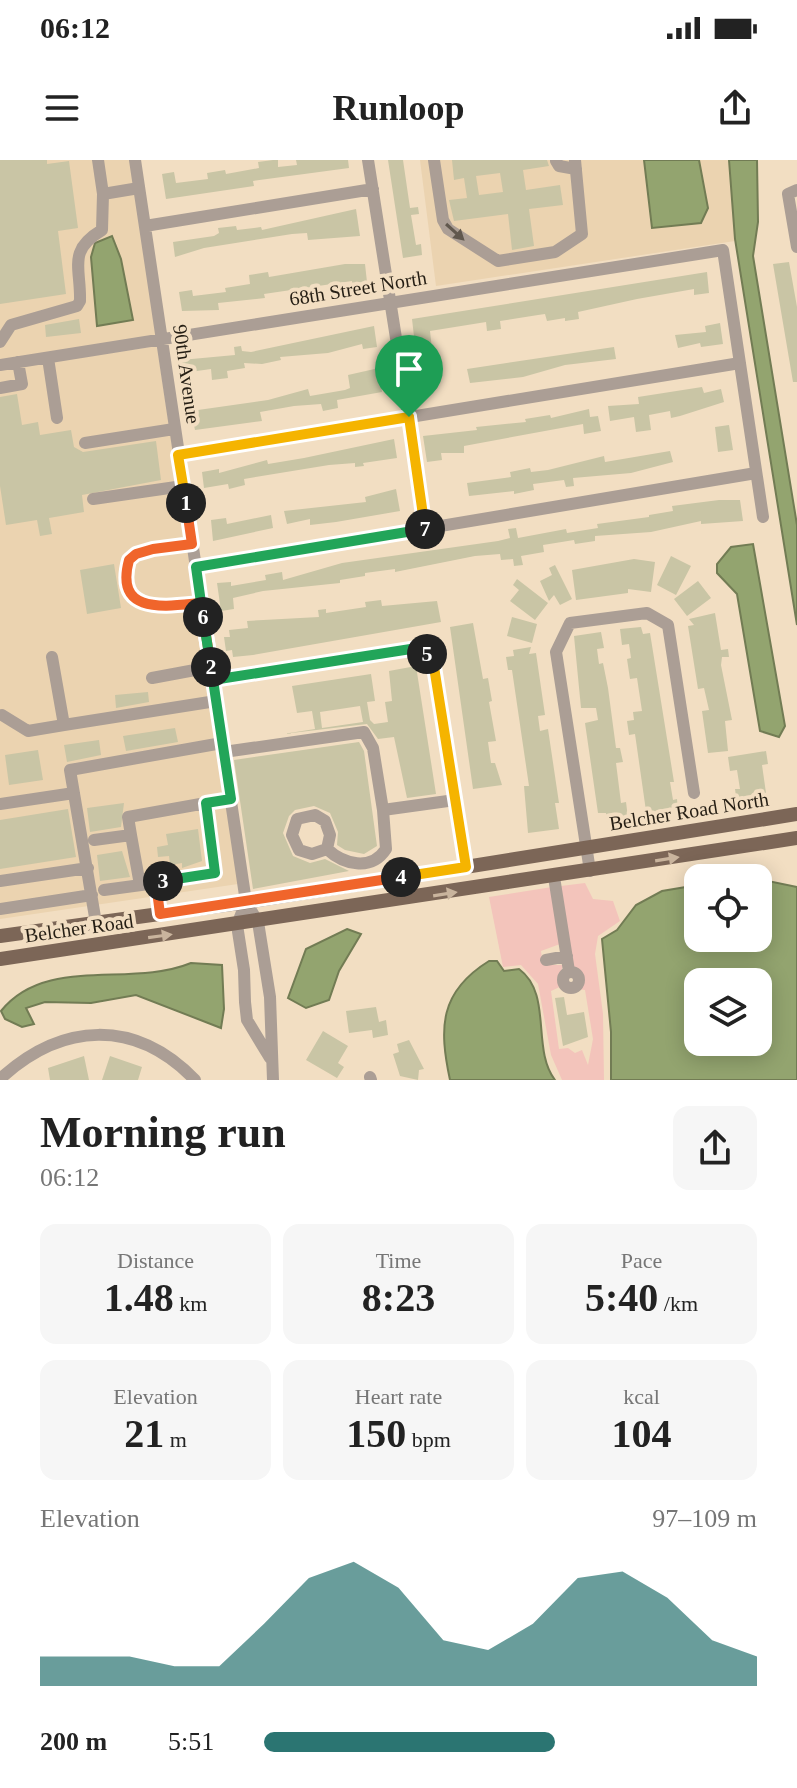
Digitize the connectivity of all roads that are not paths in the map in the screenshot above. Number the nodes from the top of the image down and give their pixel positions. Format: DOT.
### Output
graph roads {
  1 [pos="98,160"];
  2 [pos="135,160"];
  3 [pos="368,160"];
  4 [pos="434,160"];
  5 [pos="556,161"];
  6 [pos="576,165"];
  7 [pos="139,188"];
  8 [pos="373,189"];
  9 [pos="792,192"];
  10 [pos="103,194"];
  11 [pos="145,226"];
  12 [pos="797,247"];
  13 [pos="391,303"];
  14 [pos="162,341"];
  15 [pos="0,342"];
  16 [pos="48,358"];
  17 [pos="0,362"];
  18 [pos="18,362"];
  19 [pos="740,363"];
  20 [pos="0,388"];
  21 [pos="409,417"];
  22 [pos="57,418"];
  23 [pos="174,429"];
  24 [pos="85,443"];
  25 [pos="178,455"];
  26 [pos="756,473"];
  27 [pos="183,486"];
  28 [pos="93,499"];
  29 [pos="763,517"];
  30 [pos="426,529"];
  31 [pos="192,544"];
  32 [pos="196,567"];
  33 [pos="201,603"];
  34 [pos="52,657"];
  35 [pos="212,673"];
  36 [pos="152,678"];
  37 [pos="216,701"];
  38 [pos="2,715"];
  39 [pos="64,725"];
  40 [pos="223,748"];
  41 [pos="74,793"];
  42 [pos="694,793"];
  43 [pos="231,799"];
  44 [pos="455,800"];
  45 [pos="206,803"];
  46 [pos="0,804"];
  47 [pos="383,810"];
  48 [pos="797,814"];
  49 [pos="131,835"];
  50 [pos="797,838"];
  51 [pos="94,840"];
  52 [pos="587,848"];
  53 [pos="327,849"];
  54 [pos="466,867"];
  55 [pos="88,868"];
  56 [pos="590,871"];
  57 [pos="554,877"];
  58 [pos="0,881"];
  59 [pos="156,883"];
  60 [pos="140,885"];
  61 [pos="98,892"];
  62 [pos="246,902"];
  63 [pos="0,909"];
  64 [pos="160,914"];
  65 [pos="258,922"];
  66 [pos="96,923"];
  67 [pos="237,925"];
  68 [pos="0,936"];
  69 [pos="567,956"];
  70 [pos="0,959"];
  71 [pos="546,960"];
  72 [pos="569,971"];
  73 [pos="267,979"];
  74 [pos="244,982"];
  75 [pos="270,1058"];
  76 [pos="0,1079"];
  77 [pos="195,1080"];
  78 [pos="273,1080"];
  1 -- 10 [label="street"];
  2 -- 7 [label="street, 90th Avenue"];
  3 -- 8 [label="street"];
  4 -- 6 [label="street, one-way"];
  5 -- 6 [label="street"];
  7 -- 10 [label="street"];
  7 -- 11 [label="street, 90th Avenue"];
  8 -- 11 [label="street"];
  8 -- 13 [label="street"];
  9 -- 12 [label="street"];
  10 -- 15 [label="street"];
  11 -- 14 [label="street, 90th Avenue"];
  13 -- 14 [label="street, 68th Street North"];
  13 -- 19 [label="street, 68th Street North"];
  13 -- 21 [label="street"];
  14 -- 16 [label="street, 68th Street North"];
  14 -- 23 [label="street, 90th Avenue"];
  16 -- 18 [label="street, 68th Street North"];
  16 -- 22 [label="street"];
  17 -- 18 [label="street, 68th Street North"];
  18 -- 20 [label="street"];
  19 -- 21 [label="street"];
  19 -- 26 [label="street"];
  21 -- 25 [label="street"];
  21 -- 30 [label="street"];
  23 -- 24 [label="street"];
  23 -- 25 [label="street, 90th Avenue"];
  25 -- 27 [label="street, 90th Avenue"];
  26 -- 29 [label="street"];
  26 -- 30 [label="street"];
  27 -- 28 [label="street"];
  27 -- 31 [label="street, 90th Avenue"];
  30 -- 32 [label="street"];
  31 -- 32 [label="street, 90th Avenue"];
  31 -- 33 [label="street"];
  32 -- 33 [label="street, 90th Avenue"];
  33 -- 35 [label="street, 90th Avenue"];
  34 -- 39 [label="street"];
  35 -- 36 [label="street"];
  35 -- 37 [label="street, 90th Avenue"];
  35 -- 44 [label="street"];
  37 -- 39 [label="street"];
  37 -- 40 [label="street, 90th Avenue"];
  38 -- 39 [label="street"];
  40 -- 41 [label="street"];
  40 -- 43 [label="street, 90th Avenue"];
  40 -- 47 [label="street"];
  41 -- 46 [label="street"];
  41 -- 55 [label="street"];
  42 -- 52 [label="street"];
  43 -- 45 [label="street"];
  43 -- 62 [label="street, 90th Avenue"];
  44 -- 47 [label="street"];
  44 -- 54 [label="street"];
  45 -- 49 [label="street"];
  45 -- 59 [label="street"];
  47 -- 53 [label="street"];
  48 -- 52 [label="main road, Belcher Road North"];
  49 -- 51 [label="street"];
  49 -- 60 [label="street"];
  56 -- 50 [label="main road, one-way"];
  52 -- 54 [label="main road, Belcher Road"];
  52 -- 56 [label="street"];
  54 -- 62 [label="main road, Belcher Road"];
  55 -- 58 [label="street"];
  55 -- 61 [label="street"];
  56 -- 57 [label="main road, Belcher Road"];
  65 -- 57 [label="main road, Belcher Road, one-way"];
  57 -- 69 [label="street"];
  59 -- 60 [label="street"];
  59 -- 64 [label="street"];
  60 -- 61 [label="street"];
  61 -- 63 [label="street"];
  61 -- 66 [label="street"];
  62 -- 64 [label="main road, Belcher Road"];
  62 -- 65 [label="street, 90th Avenue"];
  62 -- 67 [label="street"];
  64 -- 66 [label="main road, Belcher Road"];
  65 -- 67 [label="main road, Belcher Road"];
  65 -- 73 [label="street"];
  66 -- 68 [label="main road, Belcher Road"];
  70 -- 67 [label="main road, Belcher Road, one-way"];
  67 -- 74 [label="street"];
  69 -- 71 [label="street"];
  69 -- 72 [label="street"];
  73 -- 74 [label="street"];
  73 -- 75 [label="street"];
  74 -- 75 [label="street"];
  75 -- 78 [label="street"];
  76 -- 77 [label="street"];
}
